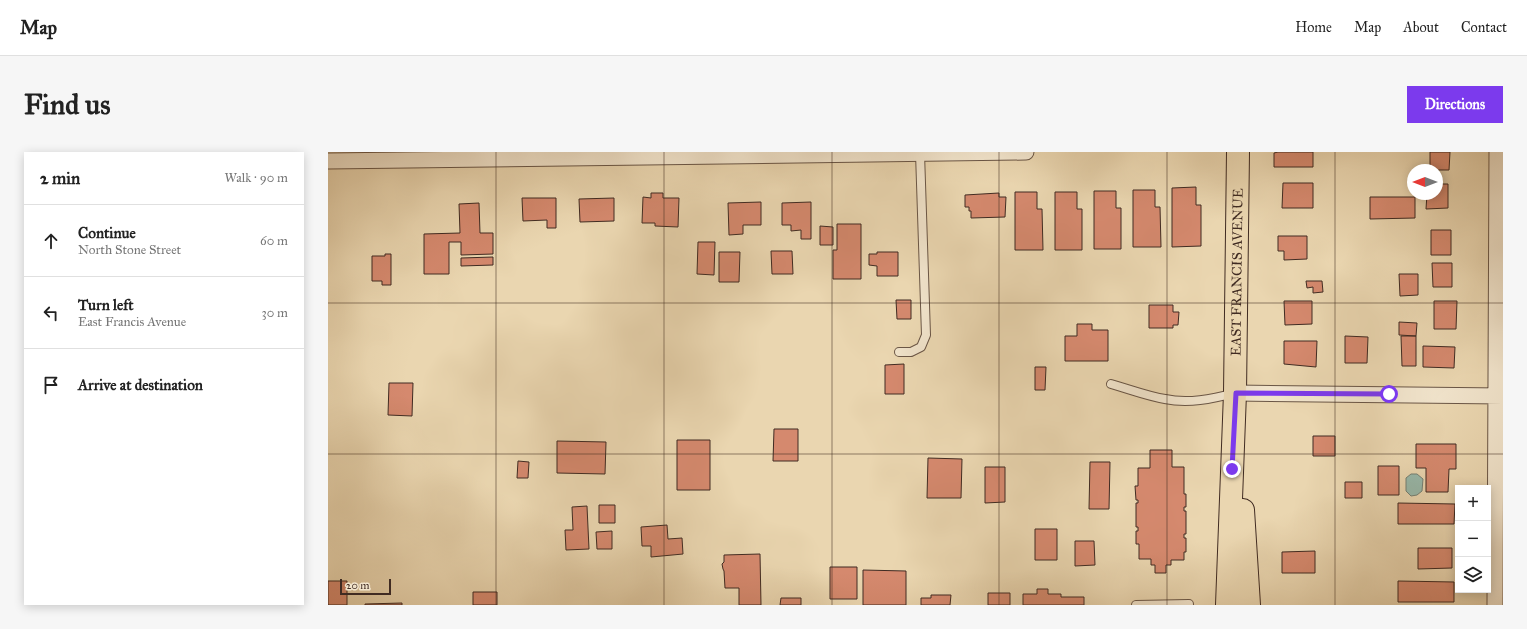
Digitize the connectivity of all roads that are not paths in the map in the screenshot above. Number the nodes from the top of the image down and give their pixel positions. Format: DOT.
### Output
graph roads {
  1 [pos="1026,152"];
  2 [pos="1238,152"];
  3 [pos="1497,152"];
  4 [pos="920,153"];
  5 [pos="658,154"];
  6 [pos="676,154"];
  7 [pos="328,160"];
  8 [pos="899,352"];
  9 [pos="1111,384"];
  10 [pos="1236,393"];
  11 [pos="1499,396"];
  12 [pos="1189,604"];
  13 [pos="1136,605"];
  14 [pos="1227,605"];
  15 [pos="1249,605"];
  16 [pos="1495,605"];
  1 -- 4 [label="street"];
  2 -- 10 [label="main road, EAST FRANCIS AVENUE"];
  3 -- 11 [label="street"];
  4 -- 6 [label="street"];
  4 -- 8 [label="lane"];
  5 -- 6 [label="street"];
  5 -- 7 [label="street"];
  9 -- 10 [label="lane"];
  10 -- 11 [label="street"];
  10 -- 14 [label="main road, EAST FRANCIS AVENUE"];
  10 -- 15 [label="main road, EAST FRANCIS AVENUE"];
  11 -- 16 [label="street"];
  12 -- 13 [label="lane"];
}
